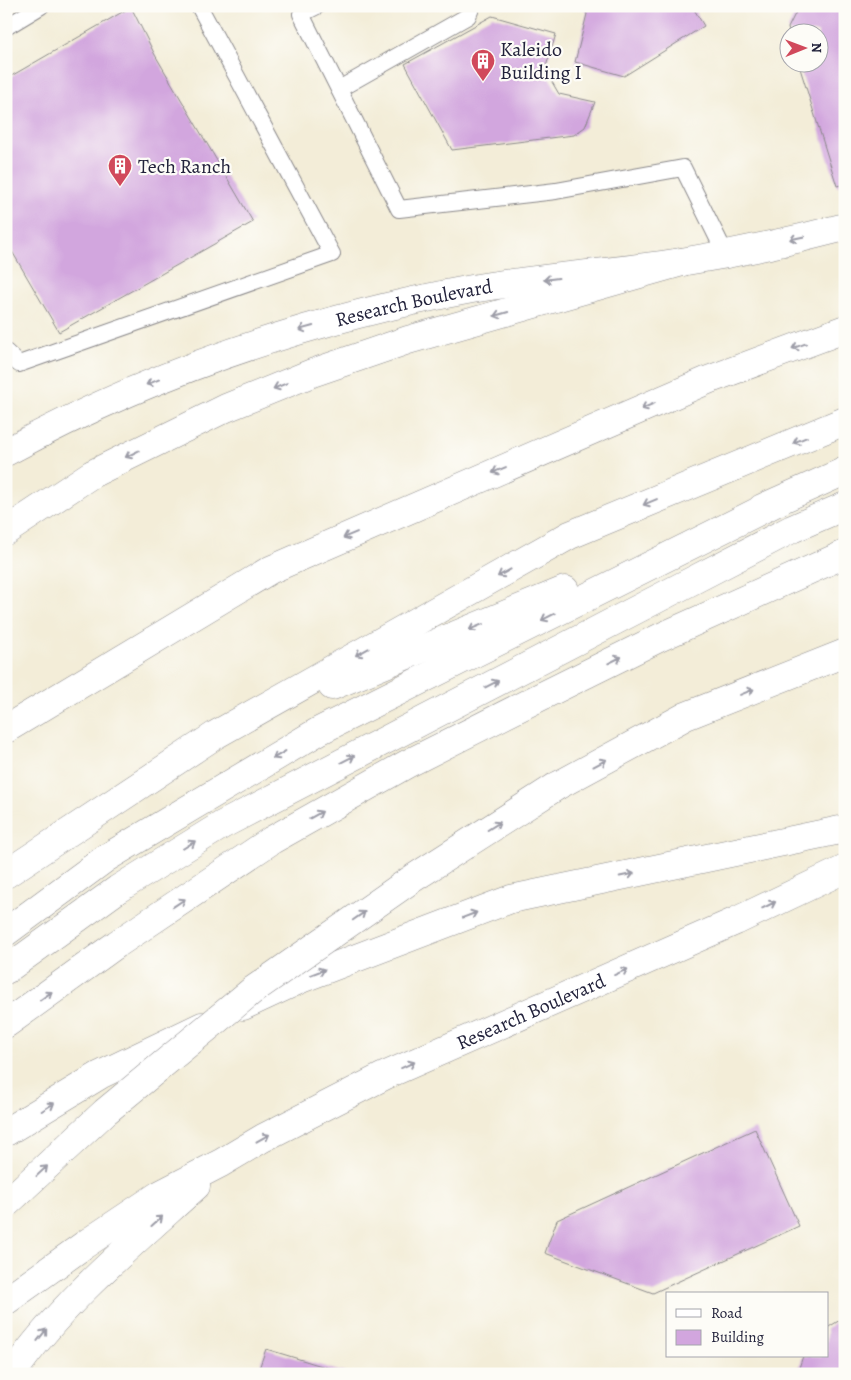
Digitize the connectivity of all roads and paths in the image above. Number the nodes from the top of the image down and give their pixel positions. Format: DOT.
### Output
graph roads {
  1 [pos="41,6"];
  2 [pos="199,6"];
  3 [pos="316,6"];
  4 [pos="472,6"];
  5 [pos="299,10"];
  6 [pos="6,27"];
  7 [pos="339,89"];
  8 [pos="845,227"];
  9 [pos="725,253"];
  10 [pos="682,262"];
  11 [pos="845,330"];
  12 [pos="6,352"];
  13 [pos="845,421"];
  14 [pos="6,452"];
  15 [pos="845,471"];
  16 [pos="779,501"];
  17 [pos="845,506"];
  18 [pos="792,530"];
  19 [pos="6,531"];
  20 [pos="845,554"];
  21 [pos="845,653"];
  22 [pos="6,730"];
  23 [pos="216,734"];
  24 [pos="407,764"];
  25 [pos="845,829"];
  26 [pos="845,868"];
  27 [pos="6,874"];
  28 [pos="6,932"];
  29 [pos="6,970"];
  30 [pos="6,1024"];
  31 [pos="6,1132"];
  32 [pos="221,1163"];
  33 [pos="6,1204"];
  34 [pos="6,1301"];
  35 [pos="12,1374"];
  1 -- 6 [label="lane"];
  2 -- 12 [label="lane"];
  3 -- 5 [label="lane"];
  4 -- 7 [label="lane"];
  5 -- 7 [label="lane"];
  7 -- 9 [label="lane"];
  8 -- 9 [label="main road, Research Boulevard, one-way"];
  9 -- 10 [label="main road, Research Boulevard"];
  10 -- 14 [label="main road, Research Boulevard, one-way"];
  10 -- 19 [label="main road, one-way"];
  11 -- 22 [label="main road, one-way"];
  13 -- 23 [label="main road, one-way"];
  15 -- 16 [label="main road"];
  16 -- 23 [label="main road, one-way"];
  16 -- 28 [label="main road, one-way"];
  17 -- 18 [label="main road"];
  18 -- 24 [label="main road"];
  29 -- 18 [label="main road, one-way"];
  24 -- 20 [label="main road, one-way"];
  33 -- 21 [label="main road, one-way, bridge"];
  23 -- 27 [label="main road"];
  30 -- 24 [label="main road, one-way"];
  31 -- 25 [label="main road, one-way"];
  32 -- 26 [label="main road, Research Boulevard, one-way"];
  32 -- 34 [label="main road"];
  35 -- 32 [label="main road, one-way"];
}
